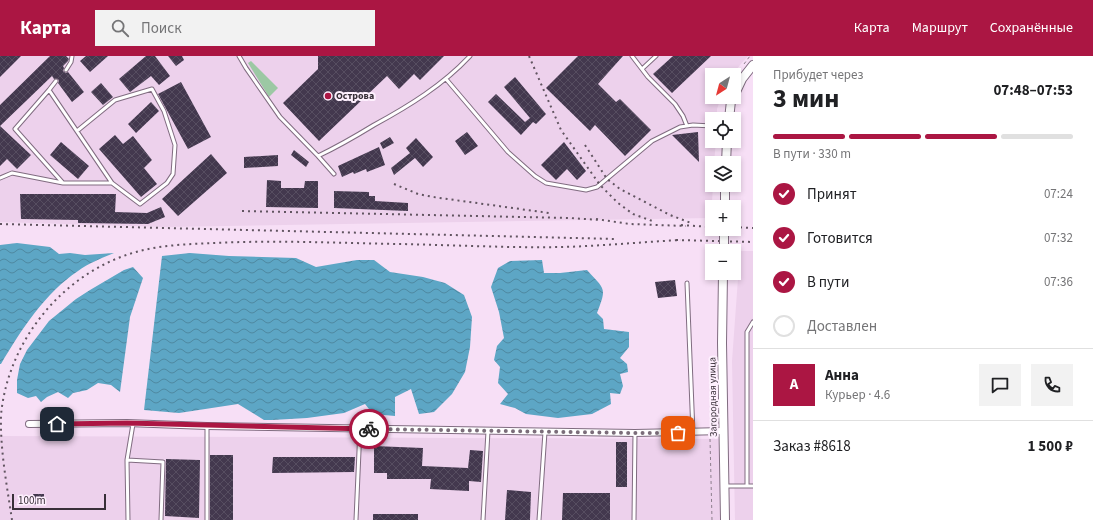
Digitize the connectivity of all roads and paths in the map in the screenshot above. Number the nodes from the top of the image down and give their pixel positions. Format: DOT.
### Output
graph roads {
  1 [pos="72,56"];
  2 [pos="239,56"];
  3 [pos="470,56"];
  4 [pos="632,56"];
  5 [pos="656,56"];
  6 [pos="750,56"];
  7 [pos="749,63"];
  8 [pos="642,69"];
  9 [pos="66,70"];
  10 [pos="446,80"];
  11 [pos="56,81"];
  12 [pos="741,81"];
  13 [pos="49,90"];
  14 [pos="687,126"];
  15 [pos="705,126"];
  16 [pos="77,131"];
  17 [pos="318,156"];
  18 [pos="334,174"];
  19 [pos="0,178"];
  20 [pos="64,183"];
  21 [pos="112,183"];
  22 [pos="723,280"];
  23 [pos="687,282"];
  24 [pos="753,322"];
  25 [pos="753,328"];
  26 [pos="747,334"];
  27 [pos="753,336"];
  28 [pos="747,388"];
  29 [pos="753,388"];
  30 [pos="29,424"];
  31 [pos="133,424"];
  32 [pos="207,426"];
  33 [pos="360,428"];
  34 [pos="488,431"];
  35 [pos="724,431"];
  36 [pos="545,432"];
  37 [pos="710,432"];
  38 [pos="635,433"];
  39 [pos="693,433"];
  40 [pos="127,460"];
  41 [pos="725,486"];
  42 [pos="747,486"];
  43 [pos="753,486"];
  44 [pos="128,520"];
  45 [pos="161,520"];
  46 [pos="207,520"];
  47 [pos="356,520"];
  48 [pos="483,520"];
  49 [pos="538,520"];
  50 [pos="634,520"];
  51 [pos="712,520"];
  52 [pos="725,520"];
  1 -- 9 [label="lane"];
  2 -- 17 [label="lane"];
  3 -- 10 [label="lane"];
  4 -- 8 [label="lane"];
  5 -- 8 [label="lane"];
  6 -- 7 [label="path"];
  7 -- 12 [label="main road"];
  8 -- 14 [label="lane"];
  10 -- 14 [label="lane"];
  10 -- 17 [label="lane"];
  11 -- 13 [label="lane"];
  13 -- 16 [label="lane"];
  13 -- 20 [label="lane"];
  14 -- 15 [label="lane"];
  16 -- 21 [label="lane"];
  16 -- 21 [label="lane"];
  17 -- 18 [label="lane"];
  19 -- 20 [label="lane"];
  20 -- 21 [label="lane"];
  22 -- 35 [label="main road, Загородная улица"];
  23 -- 39 [label="lane"];
  24 -- 26 [label="lane"];
  25 -- 26 [label="lane"];
  26 -- 27 [label="lane"];
  26 -- 28 [label="lane"];
  28 -- 29 [label="lane"];
  28 -- 42 [label="lane"];
  30 -- 31 [label="street"];
  31 -- 32 [label="street"];
  31 -- 40 [label="lane"];
  32 -- 33 [label="street"];
  32 -- 46 [label="lane"];
  33 -- 34 [label="street"];
  33 -- 47 [label="lane"];
  34 -- 36 [label="street"];
  34 -- 48 [label="lane"];
  35 -- 37 [label="street"];
  35 -- 41 [label="main road, Загородная улица"];
  36 -- 38 [label="street"];
  36 -- 49 [label="lane"];
  37 -- 39 [label="street"];
  37 -- 51 [label="path"];
  38 -- 39 [label="street"];
  38 -- 50 [label="lane"];
  40 -- 44 [label="lane"];
  40 -- 45 [label="lane"];
  41 -- 42 [label="lane"];
  41 -- 52 [label="main road, Загородная улица"];
  42 -- 43 [label="lane"];
}
